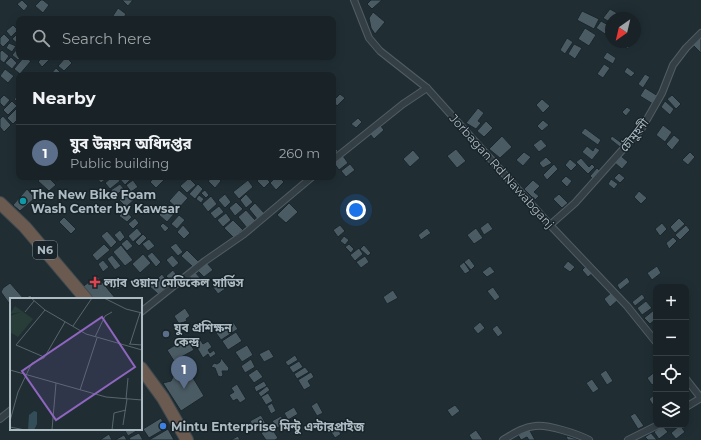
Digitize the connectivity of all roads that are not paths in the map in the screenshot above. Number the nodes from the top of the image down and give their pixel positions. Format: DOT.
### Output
graph roads {
  1 [pos="354,0"];
  2 [pos="701,32"];
  3 [pos="427,88"];
  4 [pos="336,158"];
  5 [pos="308,180"];
  6 [pos="0,203"];
  7 [pos="550,225"];
  8 [pos="85,298"];
  9 [pos="142,311"];
  10 [pos="653,339"];
  11 [pos="142,369"];
  12 [pos="689,383"];
  13 [pos="701,398"];
  14 [pos="689,405"];
  15 [pos="10,411"];
  16 [pos="0,418"];
  17 [pos="653,428"];
  18 [pos="513,438"];
  19 [pos="187,440"];
  20 [pos="504,440"];
  21 [pos="589,440"];
  22 [pos="628,440"];
  1 -- 3 [label="street, Jorbagan Rd Nawabganj"];
  2 -- 7 [label="street, চৌমুহনী"];
  3 -- 4 [label="street"];
  3 -- 7 [label="street, Jorbagan Rd Nawabganj"];
  5 -- 9 [label="street"];
  6 -- 8 [label="highway, N6"];
  7 -- 10 [label="street, Jorbagan Rd Nawabganj"];
  11 -- 19 [label="highway"];
  12 -- 13 [label="street"];
  13 -- 14 [label="street"];
  15 -- 16 [label="street"];
  17 -- 22 [label="street"];
  18 -- 20 [label="street"];
  18 -- 21 [label="street"];
}
